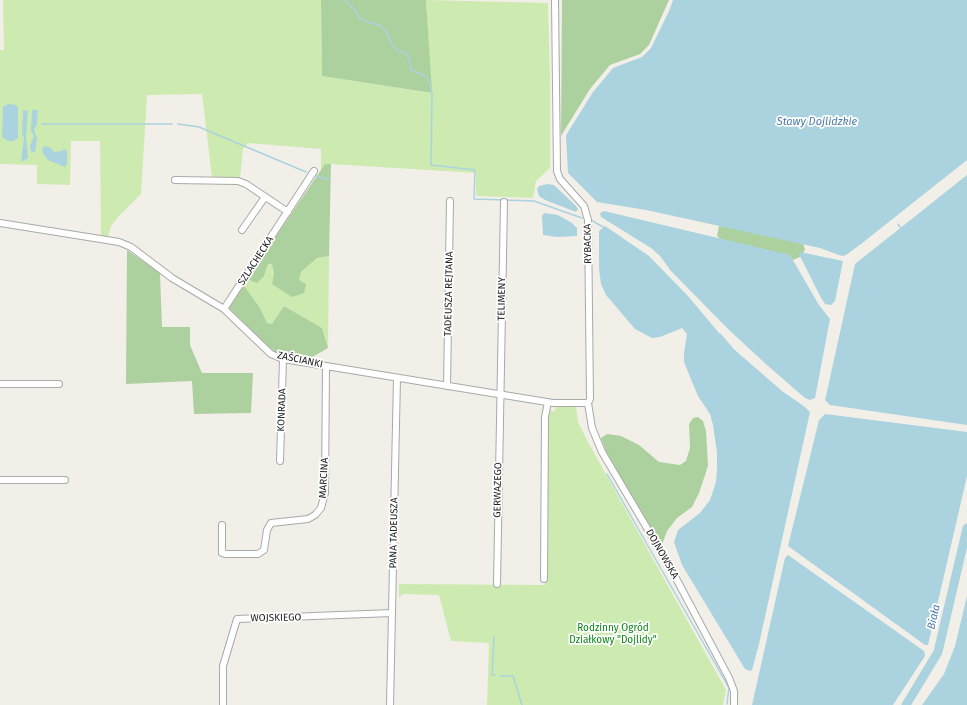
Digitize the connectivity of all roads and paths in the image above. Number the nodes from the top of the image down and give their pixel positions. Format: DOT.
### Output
graph roads {
  1 [pos="556,0"];
  2 [pos="314,171"];
  3 [pos="175,180"];
  4 [pos="265,197"];
  5 [pos="450,201"];
  6 [pos="504,202"];
  7 [pos="288,212"];
  8 [pos="0,223"];
  9 [pos="242,230"];
  10 [pos="224,309"];
  11 [pos="283,359"];
  12 [pos="326,366"];
  13 [pos="397,378"];
  14 [pos="0,384"];
  15 [pos="59,384"];
  16 [pos="447,386"];
  17 [pos="500,395"];
  18 [pos="548,402"];
  19 [pos="588,403"];
  20 [pos="280,461"];
  21 [pos="0,480"];
  22 [pos="65,480"];
  23 [pos="222,526"];
  24 [pos="544,580"];
  25 [pos="496,584"];
  26 [pos="392,613"];
  27 [pos="223,705"];
  28 [pos="390,705"];
  29 [pos="734,705"];
  1 -- 19 [label="street, RYBACKA"];
  2 -- 7 [label="street, SZLACHECKA"];
  3 -- 4 [label="street"];
  4 -- 7 [label="street"];
  4 -- 9 [label="street"];
  5 -- 16 [label="street, TADEUSZA REJTANA"];
  6 -- 17 [label="street, TELIMENY"];
  7 -- 10 [label="street, SZLACHECKA"];
  8 -- 10 [label="street, ZAŚCIANKI"];
  10 -- 11 [label="street, ZAŚCIANKI"];
  11 -- 12 [label="street, ZAŚCIANKI"];
  11 -- 20 [label="street, KONRADA"];
  12 -- 13 [label="street, ZAŚCIANKI"];
  12 -- 23 [label="street, MARCINA"];
  13 -- 16 [label="street, ZAŚCIANKI"];
  13 -- 26 [label="street, PANA TADEUSZA"];
  14 -- 15 [label="street"];
  16 -- 17 [label="street, ZAŚCIANKI"];
  17 -- 18 [label="street, ZAŚCIANKI"];
  17 -- 25 [label="street, GERWAZEGO"];
  18 -- 19 [label="street, ZAŚCIANKI"];
  18 -- 24 [label="street"];
  19 -- 29 [label="street, DOJNOWSKA"];
  21 -- 22 [label="street"];
  26 -- 27 [label="street, WOJSKIEGO"];
  26 -- 28 [label="street, PANA TADEUSZA"];
}
